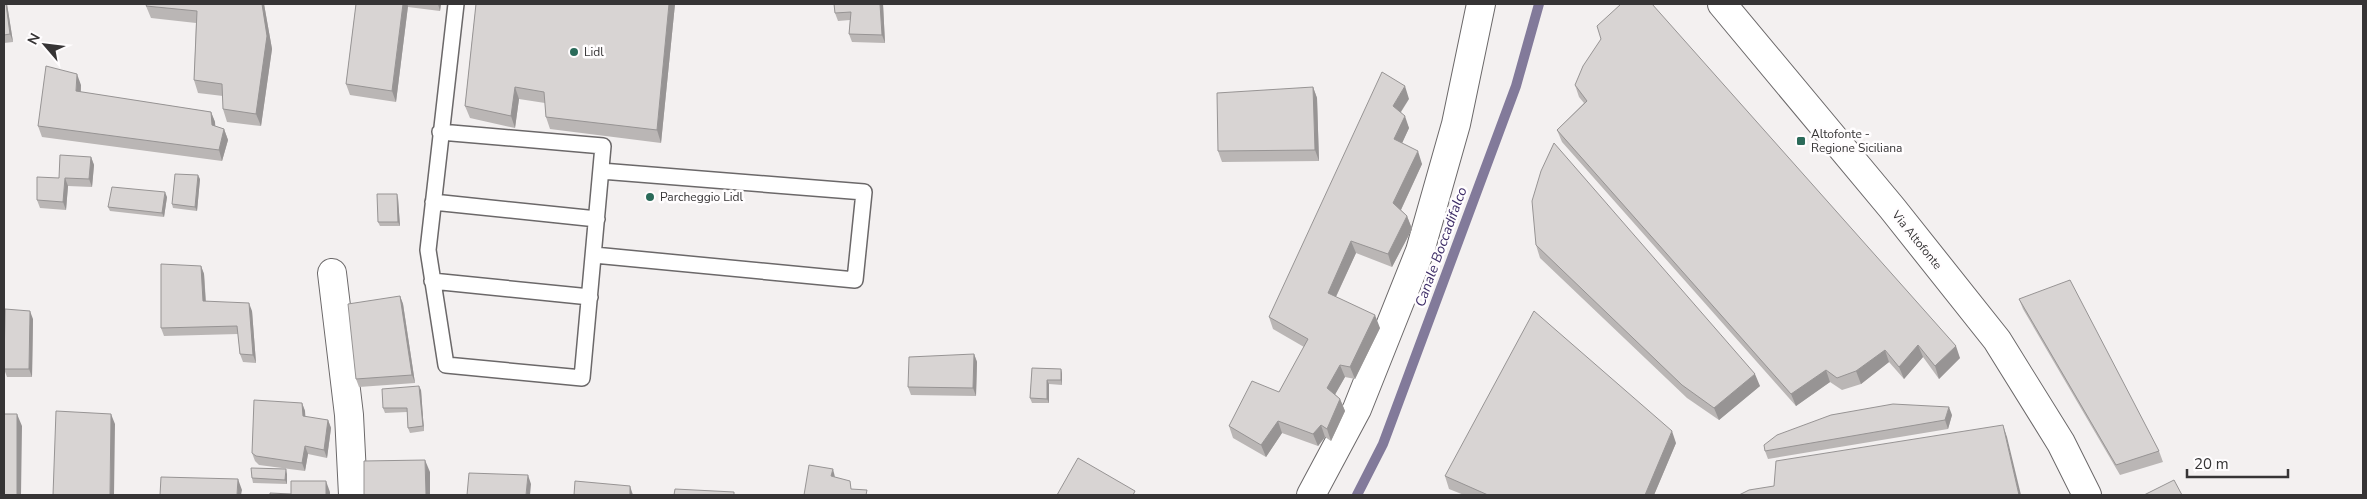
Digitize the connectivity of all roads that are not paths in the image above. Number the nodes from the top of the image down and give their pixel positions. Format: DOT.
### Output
graph roads {
  1 [pos="456,4"];
  2 [pos="1481,4"];
  3 [pos="1722,4"];
  4 [pos="440,132"];
  5 [pos="601,171"];
  6 [pos="433,202"];
  7 [pos="597,219"];
  8 [pos="594,255"];
  9 [pos="332,273"];
  10 [pos="432,281"];
  11 [pos="590,297"];
  12 [pos="353,495"];
  13 [pos="1311,495"];
  14 [pos="2087,495"];
  1 -- 4 [label="lane"];
  2 -- 13 [label="street"];
  3 -- 14 [label="street, Via Altofonte"];
  4 -- 5 [label="lane"];
  4 -- 6 [label="lane"];
  5 -- 7 [label="lane"];
  5 -- 8 [label="lane"];
  6 -- 7 [label="lane"];
  6 -- 10 [label="lane"];
  7 -- 8 [label="lane"];
  8 -- 11 [label="lane"];
  9 -- 12 [label="street"];
  10 -- 11 [label="lane"];
  10 -- 11 [label="lane"];
}
